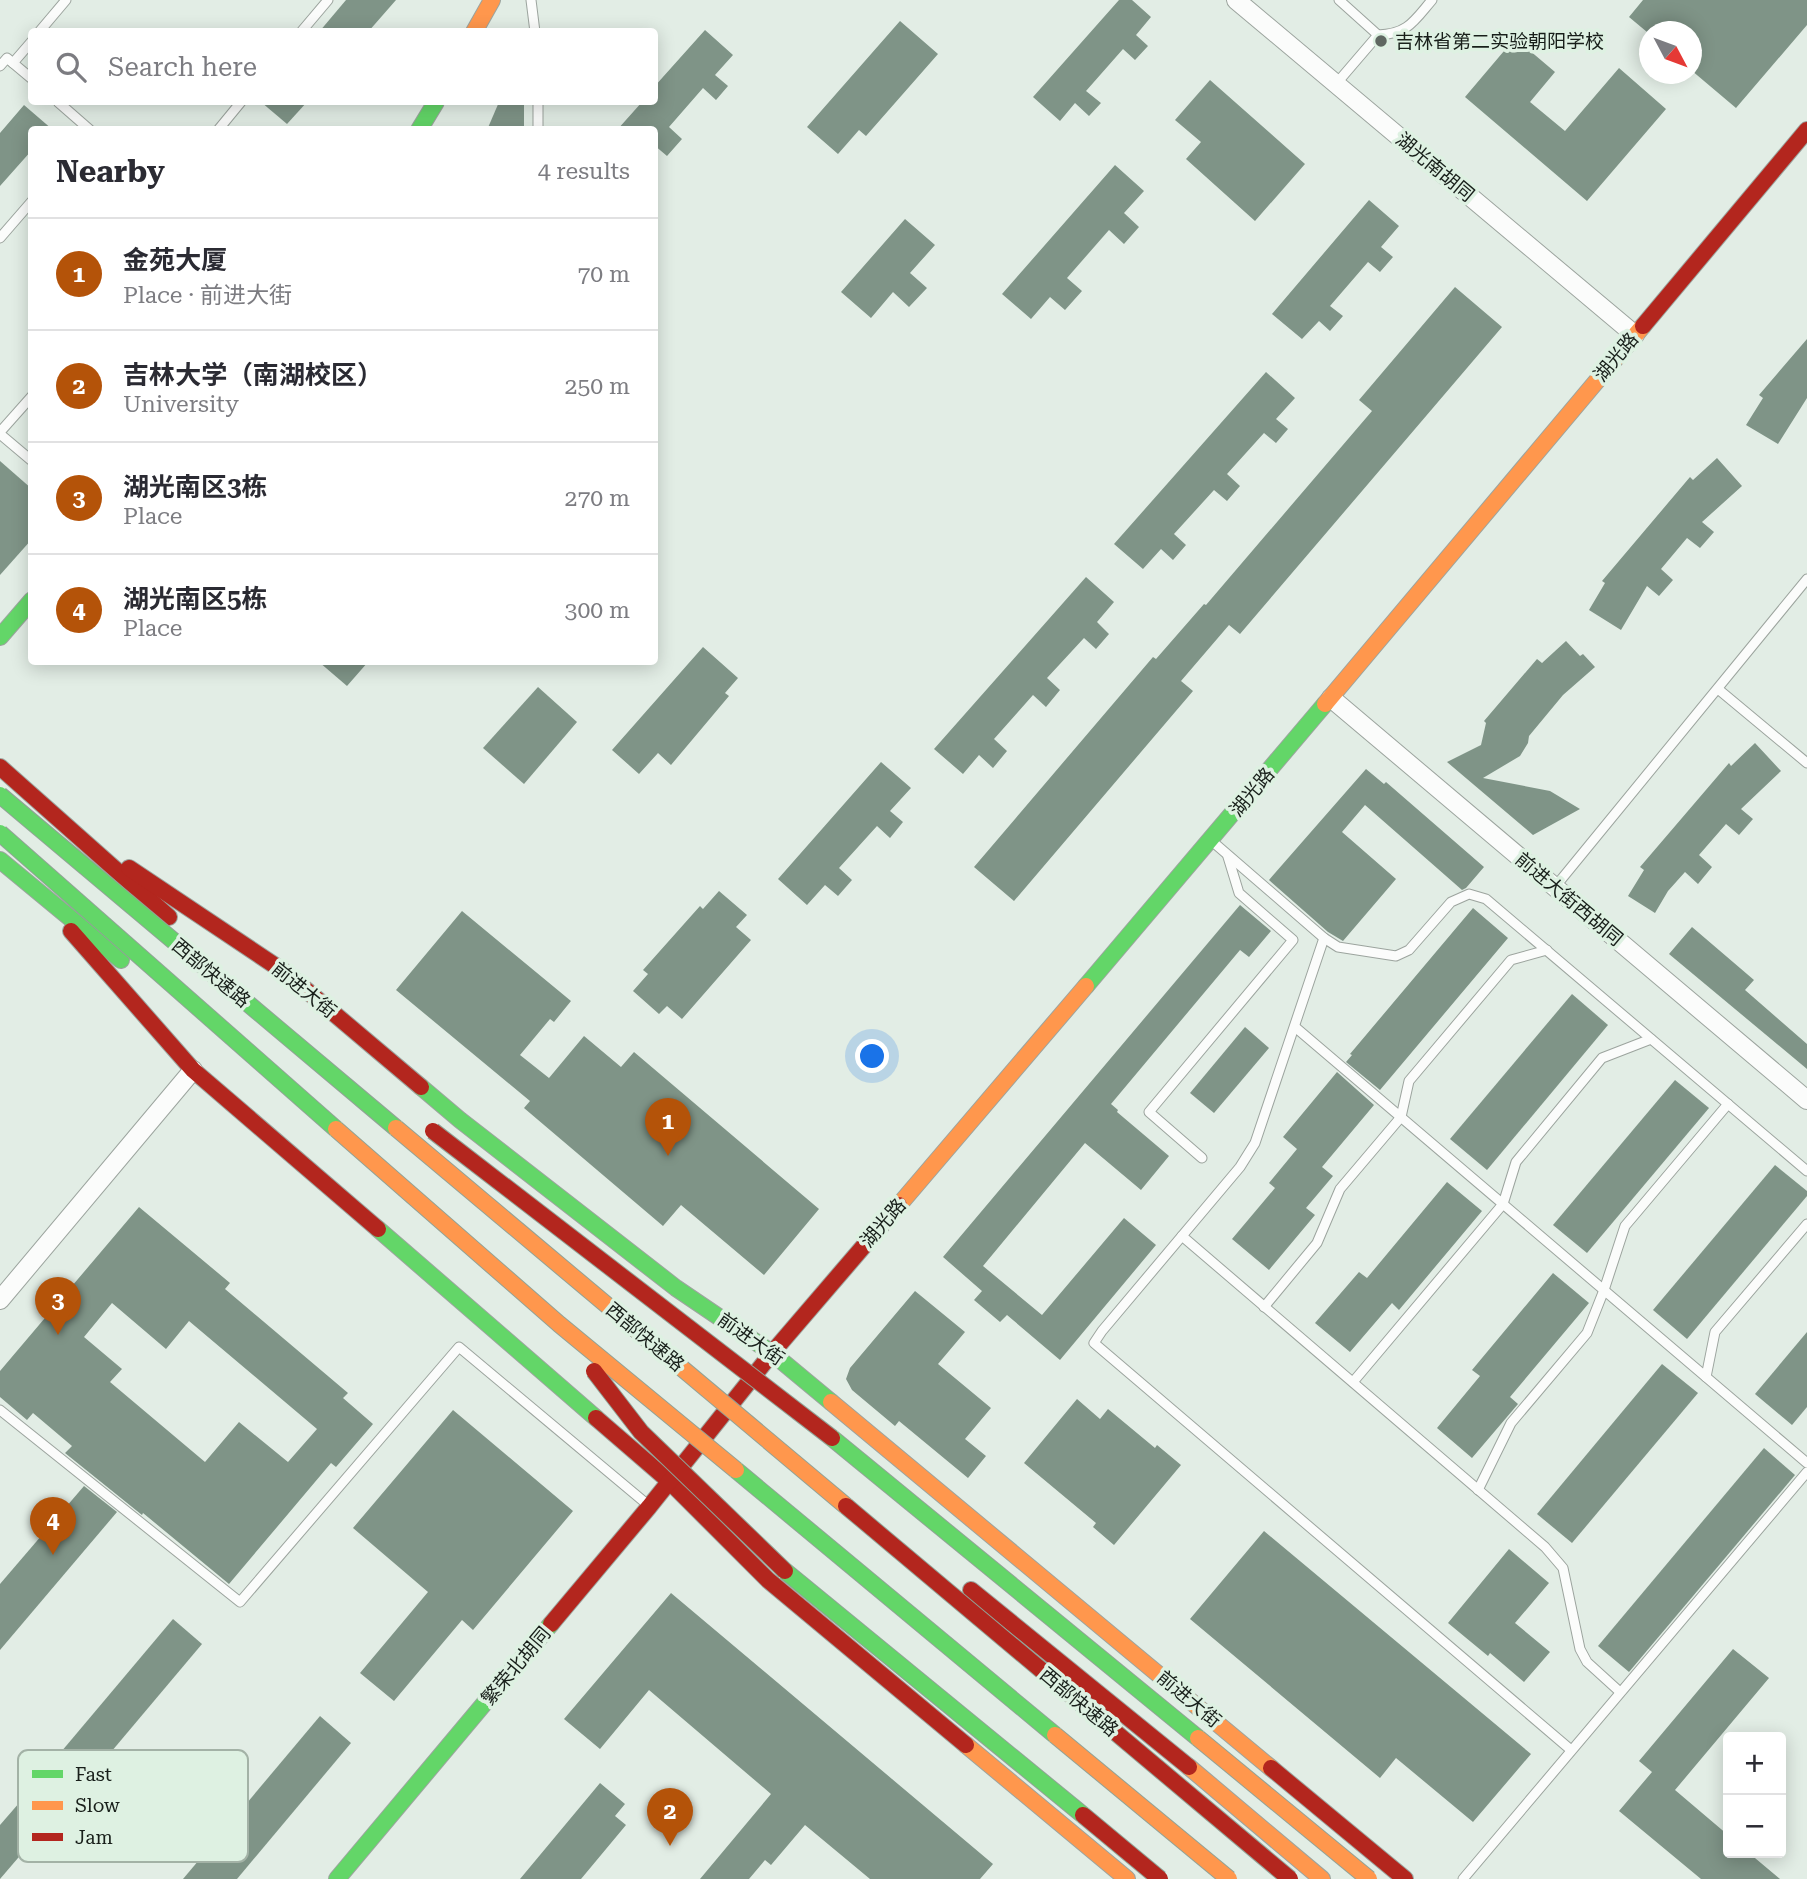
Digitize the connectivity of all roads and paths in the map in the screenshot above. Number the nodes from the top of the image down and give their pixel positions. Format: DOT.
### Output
graph roads {
  1 [pos="66,0"];
  2 [pos="328,0"];
  3 [pos="492,0"];
  4 [pos="531,0"];
  5 [pos="1236,0"];
  6 [pos="1339,0"];
  7 [pos="1432,0"];
  8 [pos="43,28"];
  9 [pos="304,28"];
  10 [pos="476,28"];
  11 [pos="534,28"];
  12 [pos="1378,35"];
  13 [pos="28,46"];
  14 [pos="13,63"];
  15 [pos="0,66"];
  16 [pos="28,76"];
  17 [pos="1336,84"];
  18 [pos="61,105"];
  19 [pos="239,105"];
  20 [pos="434,105"];
  21 [pos="538,105"];
  22 [pos="85,126"];
  23 [pos="221,126"];
  24 [pos="421,126"];
  25 [pos="537,126"];
  26 [pos="1807,130"];
  27 [pos="28,206"];
  28 [pos="0,238"];
  29 [pos="1635,335"];
  30 [pos="28,401"];
  31 [pos="0,433"];
  32 [pos="28,458"];
  33 [pos="1807,579"];
  34 [pos="28,605"];
  35 [pos="0,637"];
  36 [pos="1718,689"];
  37 [pos="1331,698"];
  38 [pos="1807,763"];
  39 [pos="0,767"];
  40 [pos="0,795"];
  41 [pos="73,830"];
  42 [pos="0,833"];
  43 [pos="1211,840"];
  44 [pos="1228,855"];
  45 [pos="0,860"];
  46 [pos="30,885"];
  47 [pos="1555,887"];
  48 [pos="1324,938"];
  49 [pos="1546,950"];
  50 [pos="188,954"];
  51 [pos="1295,1027"];
  52 [pos="1651,1039"];
  53 [pos="193,1070"];
  54 [pos="355,1072"];
  55 [pos="1807,1100"];
  56 [pos="1728,1104"];
  57 [pos="1401,1117"];
  58 [pos="420,1121"];
  59 [pos="1202,1158"];
  60 [pos="1807,1171"];
  61 [pos="1503,1204"];
  62 [pos="1807,1224"];
  63 [pos="1182,1236"];
  64 [pos="1604,1290"];
  65 [pos="0,1300"];
  66 [pos="1264,1307"];
  67 [pos="559,1324"];
  68 [pos="772,1353"];
  69 [pos="1706,1377"];
  70 [pos="1353,1382"];
  71 [pos="736,1398"];
  72 [pos="0,1410"];
  73 [pos="694,1451"];
  74 [pos="1807,1463"];
  75 [pos="1807,1472"];
  76 [pos="669,1481"];
  77 [pos="1478,1490"];
  78 [pos="649,1507"];
  79 [pos="1620,1692"];
  80 [pos="1571,1750"];
  81 [pos="337,1879"];
  82 [pos="1127,1879"];
  83 [pos="1160,1879"];
  84 [pos="1205,1879"];
  85 [pos="1229,1879"];
  86 [pos="1290,1879"];
  87 [pos="1322,1879"];
  88 [pos="1369,1879"];
  89 [pos="1405,1879"];
  90 [pos="1463,1879"];
  1 -- 8 [label="lane"];
  2 -- 9 [label="lane"];
  3 -- 10 [label="main road"];
  4 -- 11 [label="lane"];
  5 -- 17 [label="street, 湖光南胡同"];
  6 -- 12 [label="lane"];
  7 -- 12 [label="lane"];
  12 -- 17 [label="lane"];
  13 -- 14 [label="lane"];
  14 -- 15 [label="lane"];
  14 -- 16 [label="lane"];
  17 -- 29 [label="street, 湖光南胡同"];
  18 -- 22 [label="lane"];
  19 -- 23 [label="lane"];
  20 -- 24 [label="main road"];
  21 -- 25 [label="lane"];
  26 -- 29 [label="main road, 湖光路"];
  27 -- 28 [label="lane"];
  29 -- 37 [label="main road, 湖光路"];
  30 -- 31 [label="lane"];
  31 -- 32 [label="lane"];
  33 -- 36 [label="lane"];
  34 -- 35 [label="main road"];
  36 -- 38 [label="lane"];
  36 -- 47 [label="lane"];
  37 -- 43 [label="main road, 湖光路"];
  37 -- 47 [label="street, 前进大街西胡同"];
  39 -- 41 [label="main road, 前进大街"];
  40 -- 50 [label="main road, 西部快速路, bridge"];
  41 -- 68 [label="main road, 前进大街"];
  41 -- 71 [label="main road, 前进大街"];
  42 -- 67 [label="main road, 西部快速路, bridge"];
  43 -- 44 [label="lane"];
  43 -- 68 [label="main road, 湖光路"];
  44 -- 48 [label="lane"];
  44 -- 59 [label="lane"];
  45 -- 46 [label="main road"];
  46 -- 53 [label="main road"];
  46 -- 73 [label="main road"];
  47 -- 55 [label="street, 前进大街西胡同"];
  48 -- 49 [label="lane"];
  48 -- 51 [label="lane"];
  49 -- 52 [label="lane"];
  49 -- 57 [label="lane"];
  50 -- 54 [label="main road, bridge"];
  50 -- 86 [label="main road, 西部快速路, bridge"];
  51 -- 57 [label="lane"];
  51 -- 63 [label="lane"];
  52 -- 56 [label="lane"];
  52 -- 61 [label="lane"];
  53 -- 65 [label="street"];
  53 -- 76 [label="main road"];
  56 -- 60 [label="lane"];
  56 -- 64 [label="lane"];
  57 -- 61 [label="lane"];
  57 -- 66 [label="lane"];
  58 -- 88 [label="main road, bridge"];
  61 -- 64 [label="lane"];
  61 -- 70 [label="lane"];
  62 -- 69 [label="lane"];
  63 -- 66 [label="lane"];
  63 -- 80 [label="lane"];
  64 -- 69 [label="lane"];
  64 -- 77 [label="lane"];
  66 -- 70 [label="lane"];
  67 -- 83 [label="main road, bridge"];
  67 -- 85 [label="main road, 西部快速路, bridge"];
  68 -- 71 [label="main road, 湖光路"];
  68 -- 89 [label="main road, 前进大街"];
  69 -- 74 [label="lane"];
  70 -- 77 [label="lane"];
  71 -- 73 [label="main road, 湖光路"];
  71 -- 87 [label="main road, 前进大街"];
  72 -- 78 [label="lane"];
  73 -- 76 [label="main road, 繁荣北胡同"];
  73 -- 84 [label="main road"];
  75 -- 79 [label="lane"];
  76 -- 78 [label="main road, 繁荣北胡同"];
  76 -- 82 [label="main road"];
  77 -- 79 [label="lane"];
  78 -- 81 [label="main road, 繁荣北胡同"];
  79 -- 80 [label="lane"];
  80 -- 90 [label="lane"];
}
